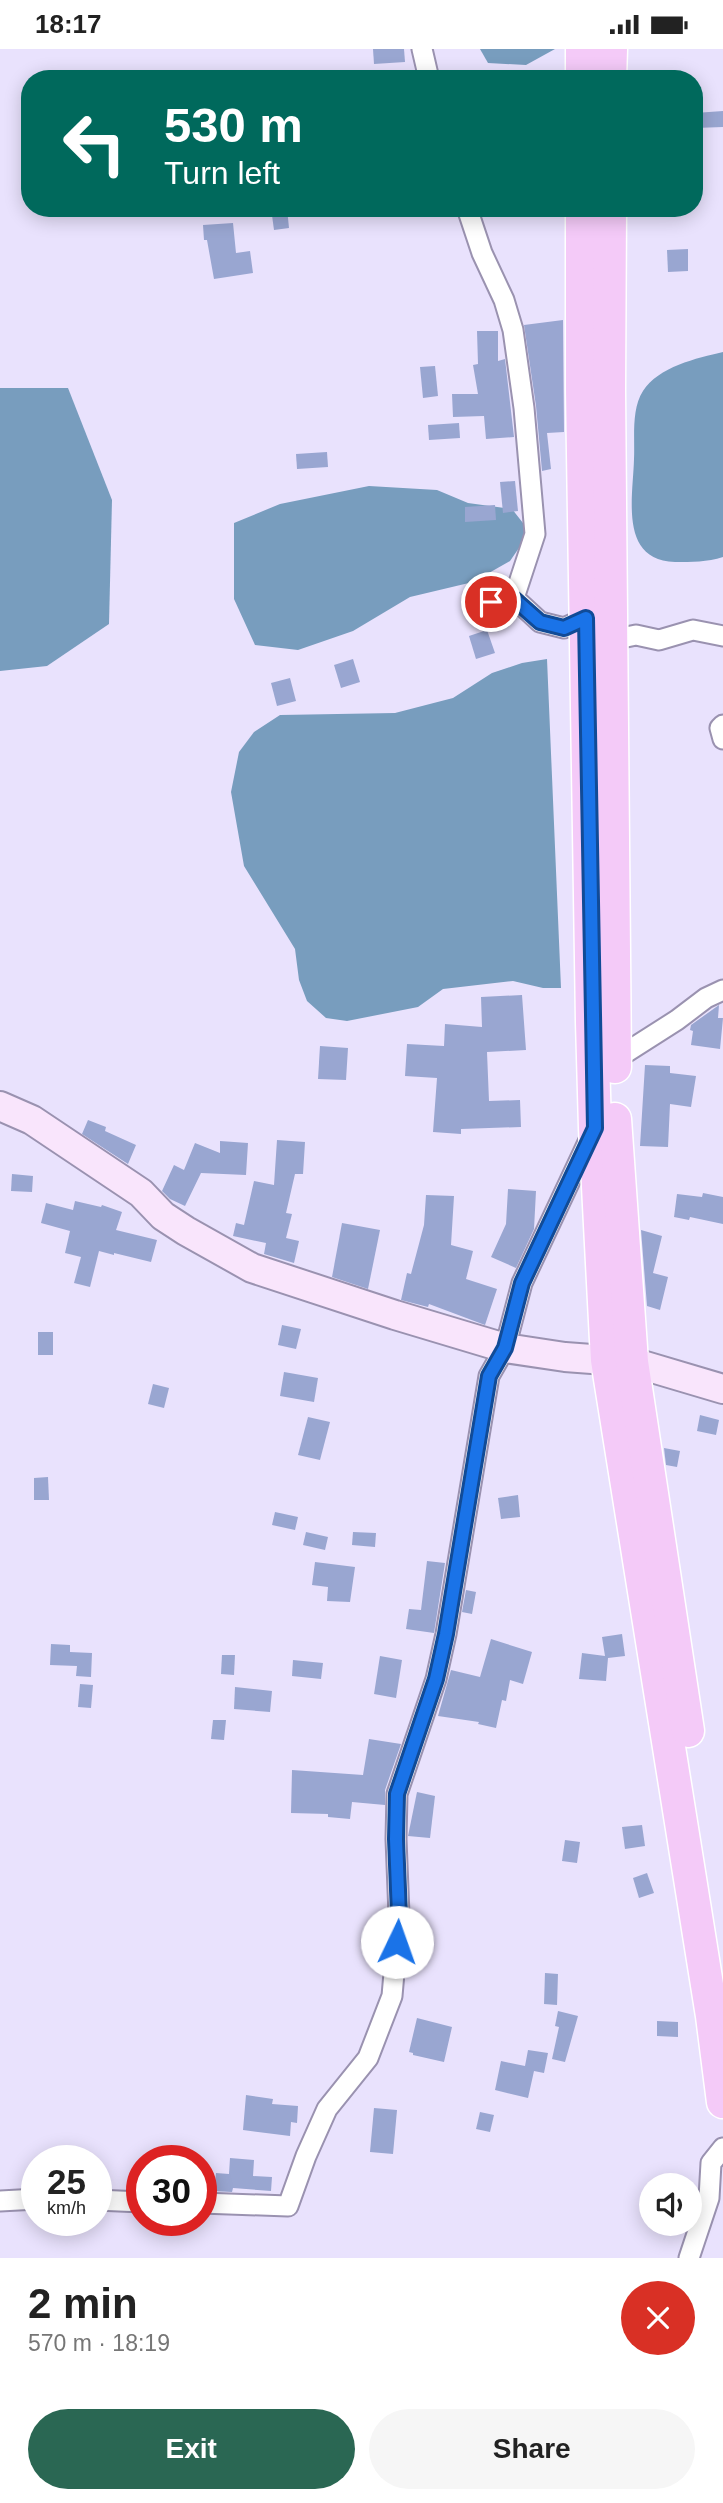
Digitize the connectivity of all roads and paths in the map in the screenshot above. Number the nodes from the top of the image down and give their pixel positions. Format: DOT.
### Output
graph roads {
  1 [pos="422,49"];
  2 [pos="582,49"];
  3 [pos="611,49"];
  4 [pos="427,70"];
  5 [pos="582,70"];
  6 [pos="610,70"];
  7 [pos="470,217"];
  8 [pos="582,217"];
  9 [pos="610,217"];
  10 [pos="514,599"];
  11 [pos="481,613"];
  12 [pos="586,618"];
  13 [pos="723,634"];
  14 [pos="612,640"];
  15 [pos="723,725"];
  16 [pos="723,739"];
  17 [pos="723,990"];
  18 [pos="604,1065"];
  19 [pos="0,1106"];
  20 [pos="595,1128"];
  21 [pos="505,1348"];
  22 [pos="620,1361"];
  23 [pos="723,1389"];
  24 [pos="723,1964"];
  25 [pos="717,2016"];
  26 [pos="723,2102"];
  27 [pos="723,2148"];
  28 [pos="21,2200"];
  29 [pos="0,2201"];
  30 [pos="217,2204"];
  31 [pos="689,2258"];
  1 -- 4 [label="street"];
  2 -- 5 [label="main road"];
  3 -- 6 [label="main road"];
  7 -- 10 [label="street"];
  8 -- 12 [label="main road"];
  9 -- 14 [label="main road"];
  10 -- 11 [label="street"];
  10 -- 12 [label="street"];
  12 -- 18 [label="main road"];
  13 -- 14 [label="street"];
  14 -- 18 [label="main road"];
  15 -- 16 [label="street"];
  17 -- 18 [label="street"];
  18 -- 20 [label="main road"];
  18 -- 22 [label="main road"];
  19 -- 21 [label="main road"];
  20 -- 21 [label="street"];
  20 -- 22 [label="main road"];
  21 -- 22 [label="main road"];
  21 -- 30 [label="street"];
  22 -- 23 [label="main road"];
  22 -- 24 [label="main road"];
  22 -- 25 [label="main road"];
  25 -- 26 [label="main road"];
  27 -- 31 [label="street"];
  28 -- 29 [label="street"];
}
